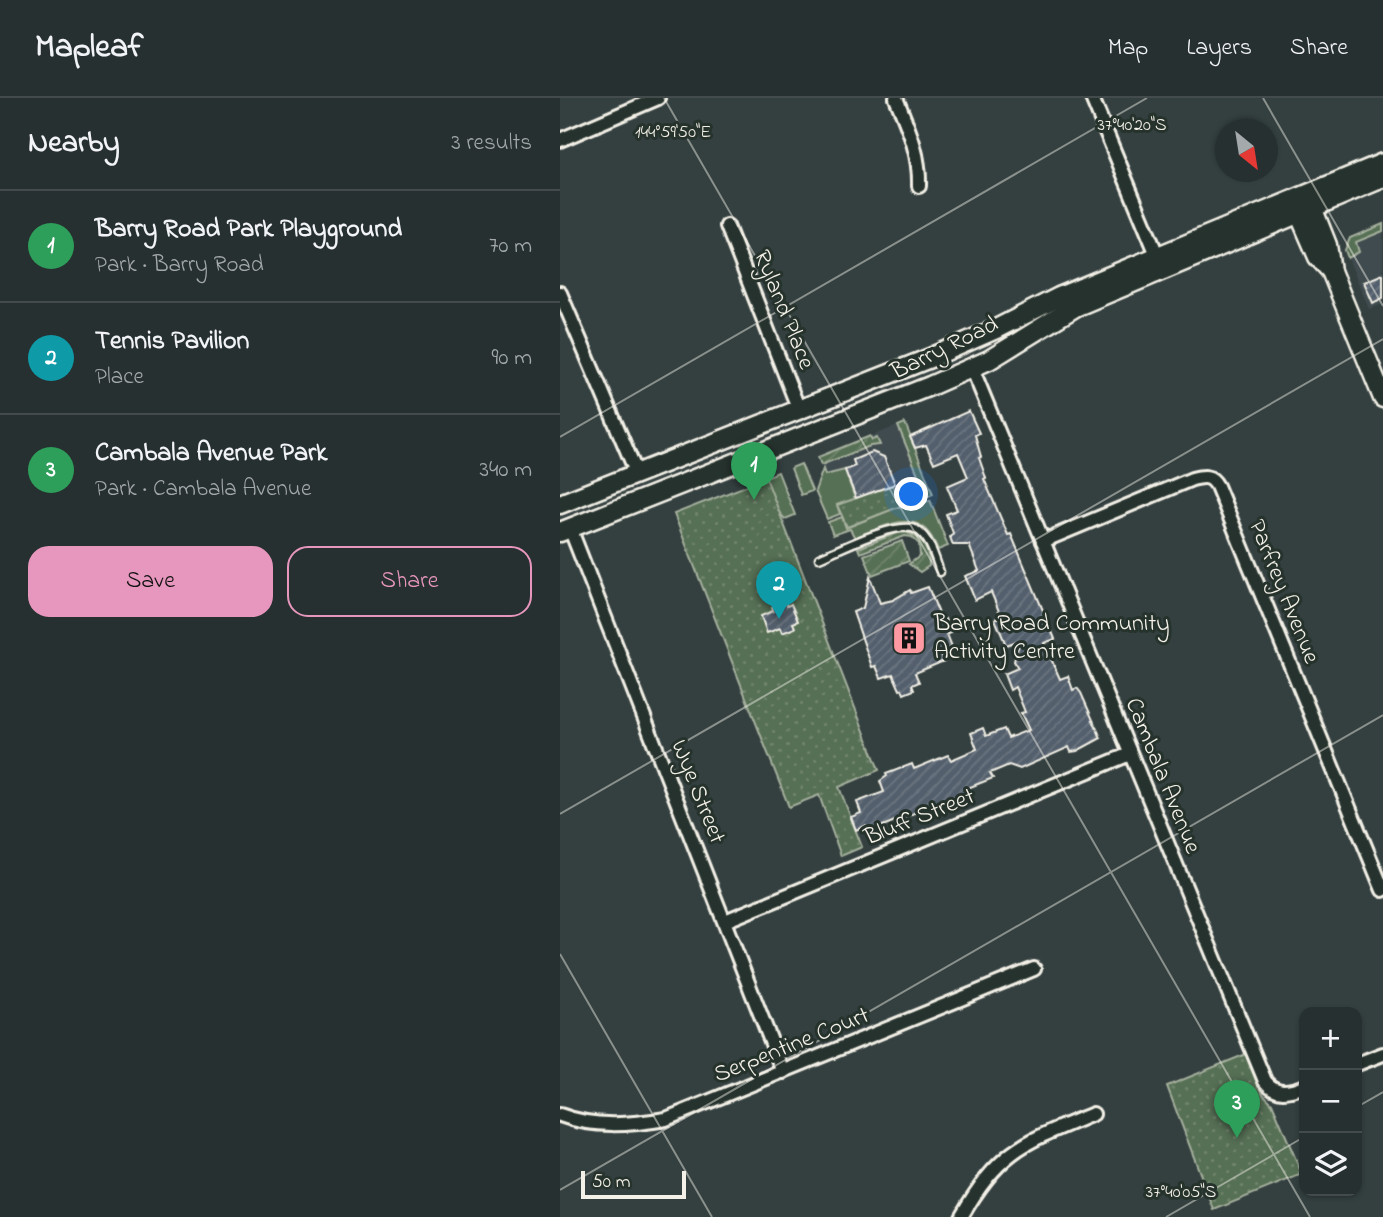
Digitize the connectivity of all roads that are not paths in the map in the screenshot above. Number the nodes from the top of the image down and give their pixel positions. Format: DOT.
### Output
graph roads {
  1 [pos="659,98"];
  2 [pos="896,98"];
  3 [pos="1092,98"];
  4 [pos="560,139"];
  5 [pos="1383,163"];
  6 [pos="1383,178"];
  7 [pos="919,186"];
  8 [pos="1302,204"];
  9 [pos="727,226"];
  10 [pos="1160,262"];
  11 [pos="560,294"];
  12 [pos="961,345"];
  13 [pos="972,368"];
  14 [pos="1383,398"];
  15 [pos="799,410"];
  16 [pos="637,474"];
  17 [pos="560,504"];
  18 [pos="565,530"];
  19 [pos="1043,541"];
  20 [pos="819,558"];
  21 [pos="940,572"];
  22 [pos="1130,754"];
  23 [pos="1383,890"];
  24 [pos="725,920"];
  25 [pos="1034,969"];
  26 [pos="1383,1054"];
  27 [pos="1362,1063"];
  28 [pos="783,1072"];
  29 [pos="1299,1087"];
  30 [pos="1093,1114"];
  31 [pos="560,1115"];
  32 [pos="961,1217"];
  1 -- 4 [label="street"];
  2 -- 7 [label="street"];
  3 -- 10 [label="street"];
  5 -- 8 [label="street, Barry Road"];
  6 -- 8 [label="street, Barry Road"];
  8 -- 10 [label="street, Barry Road"];
  8 -- 14 [label="street"];
  9 -- 15 [label="street, Ryland Place"];
  10 -- 12 [label="street, Barry Road"];
  10 -- 13 [label="street, Barry Road"];
  11 -- 16 [label="street"];
  12 -- 13 [label="street"];
  12 -- 15 [label="street, Barry Road"];
  13 -- 18 [label="street, Barry Road"];
  13 -- 19 [label="street, Cambala Avenue"];
  15 -- 16 [label="street, Barry Road"];
  16 -- 17 [label="street, Barry Road"];
  18 -- 24 [label="street, Wye Street"];
  19 -- 22 [label="street, Cambala Avenue"];
  19 -- 23 [label="street, Parfrey Avenue"];
  20 -- 21 [label="lane"];
  22 -- 24 [label="street, Bluff Street"];
  22 -- 29 [label="street, Cambala Avenue"];
  24 -- 28 [label="street, Wye Street"];
  25 -- 28 [label="street, Serpentine Court"];
  26 -- 27 [label="street"];
  28 -- 31 [label="street, Serpentine Court"];
  30 -- 32 [label="street"];
}
